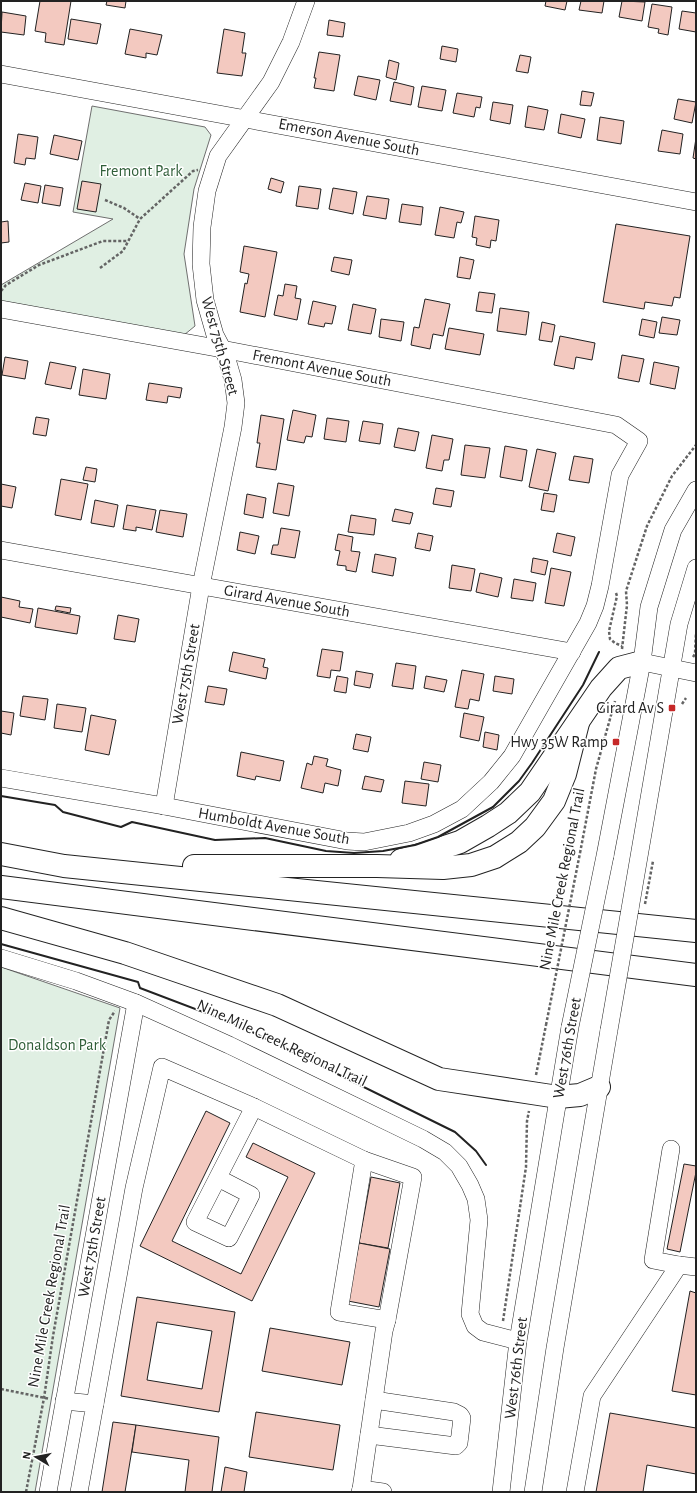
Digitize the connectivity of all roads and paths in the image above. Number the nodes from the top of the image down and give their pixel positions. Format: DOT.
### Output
graph roads {
  1 [pos="306,1"];
  2 [pos="1,74"];
  3 [pos="245,118"];
  4 [pos="216,165"];
  5 [pos="105,200"];
  6 [pos="696,202"];
  7 [pos="140,219"];
  8 [pos="129,240"];
  9 [pos="100,268"];
  10 [pos="1,291"];
  11 [pos="1,309"];
  12 [pos="222,349"];
  13 [pos="639,441"];
  14 [pos="696,445"];
  15 [pos="696,490"];
  16 [pos="1,550"];
  17 [pos="696,568"];
  18 [pos="202,586"];
  19 [pos="600,586"];
  20 [pos="696,634"];
  21 [pos="572,652"];
  22 [pos="642,662"];
  23 [pos="694,665"];
  24 [pos="672,668"];
  25 [pos="615,699"];
  26 [pos="578,723"];
  27 [pos="1,778"];
  28 [pos="164,806"];
  29 [pos="1,854"];
  30 [pos="64,866"];
  31 [pos="377,866"];
  32 [pos="1,887"];
  33 [pos="1,918"];
  34 [pos="696,922"];
  35 [pos="626,924"];
  36 [pos="696,931"];
  37 [pos="1,958"];
  38 [pos="696,975"];
  39 [pos="130,1000"];
  40 [pos="535,1077"];
  41 [pos="599,1087"];
  42 [pos="558,1097"];
  43 [pos="254,1107"];
  44 [pos="527,1121"];
  45 [pos="672,1149"];
  46 [pos="364,1160"];
  47 [pos="218,1178"];
  48 [pos="679,1265"];
  49 [pos="696,1267"];
  50 [pos="387,1320"];
  51 [pos="497,1322"];
  52 [pos="518,1341"];
  53 [pos="1,1389"];
  54 [pos="44,1398"];
  55 [pos="374,1400"];
  56 [pos="64,1401"];
  57 [pos="95,1404"];
  58 [pos="369,1435"];
  59 [pos="361,1490"];
  60 [pos="26,1492"];
  61 [pos="48,1492"];
  62 [pos="79,1492"];
  63 [pos="383,1492"];
  64 [pos="501,1492"];
  65 [pos="533,1492"];
  66 [pos="575,1492"];
  1 -- 3 [label="street, West 75th Street"];
  2 -- 3 [label="street, Emerson Avenue South"];
  3 -- 4 [label="street, West 75th Street"];
  3 -- 6 [label="street, Emerson Avenue South"];
  4 -- 7 [label="path"];
  4 -- 12 [label="street, West 75th Street"];
  5 -- 7 [label="path"];
  7 -- 8 [label="path"];
  8 -- 9 [label="path"];
  8 -- 10 [label="path"];
  11 -- 12 [label="street, Fremont Avenue South"];
  12 -- 13 [label="street, Fremont Avenue South"];
  12 -- 18 [label="street, West 75th Street"];
  13 -- 19 [label="street, Humboldt Avenue South"];
  14 -- 19 [label="path"];
  15 -- 22 [label="street, West 76th Street"];
  16 -- 18 [label="street, Girard Avenue South"];
  17 -- 24 [label="street"];
  18 -- 21 [label="street, Girard Avenue South"];
  18 -- 28 [label="street, West 75th Street"];
  19 -- 21 [label="street, Humboldt Avenue South"];
  20 -- 23 [label="path"];
  21 -- 28 [label="street, Humboldt Avenue South"];
  22 -- 24 [label="street"];
  22 -- 26 [label="highway"];
  22 -- 42 [label="street, West 76th Street, bridge"];
  23 -- 24 [label="street"];
  24 -- 41 [label="street, bridge"];
  25 -- 40 [label="path, Nine Mile Creek Regional Trail, bridge"];
  26 -- 31 [label="highway"];
  26 -- 31 [label="highway"];
  27 -- 28 [label="street, Humboldt Avenue South"];
  29 -- 30 [label="highway"];
  30 -- 31 [label="highway"];
  30 -- 35 [label="highway"];
  32 -- 38 [label="highway"];
  33 -- 42 [label="highway"];
  34 -- 35 [label="highway"];
  35 -- 36 [label="highway"];
  37 -- 39 [label="street"];
  39 -- 52 [label="street"];
  39 -- 54 [label="path, Nine Mile Creek Regional Trail"];
  39 -- 56 [label="street, West 75th Street"];
  41 -- 42 [label="highway"];
  41 -- 65 [label="street"];
  42 -- 52 [label="street, West 76th Street"];
  43 -- 46 [label="street"];
  43 -- 47 [label="street"];
  43 -- 57 [label="street"];
  44 -- 51 [label="path"];
  45 -- 48 [label="street"];
  46 -- 50 [label="street"];
  46 -- 50 [label="street"];
  48 -- 49 [label="street"];
  48 -- 66 [label="street"];
  50 -- 55 [label="street"];
  52 -- 64 [label="street, West 76th Street"];
  53 -- 54 [label="path"];
  54 -- 56 [label="path"];
  54 -- 60 [label="path, Nine Mile Creek Regional Trail"];
  55 -- 58 [label="street"];
  55 -- 58 [label="street"];
  56 -- 57 [label="street"];
  56 -- 61 [label="street, West 75th Street"];
  57 -- 62 [label="street"];
  58 -- 59 [label="street"];
  59 -- 63 [label="street"];
}
